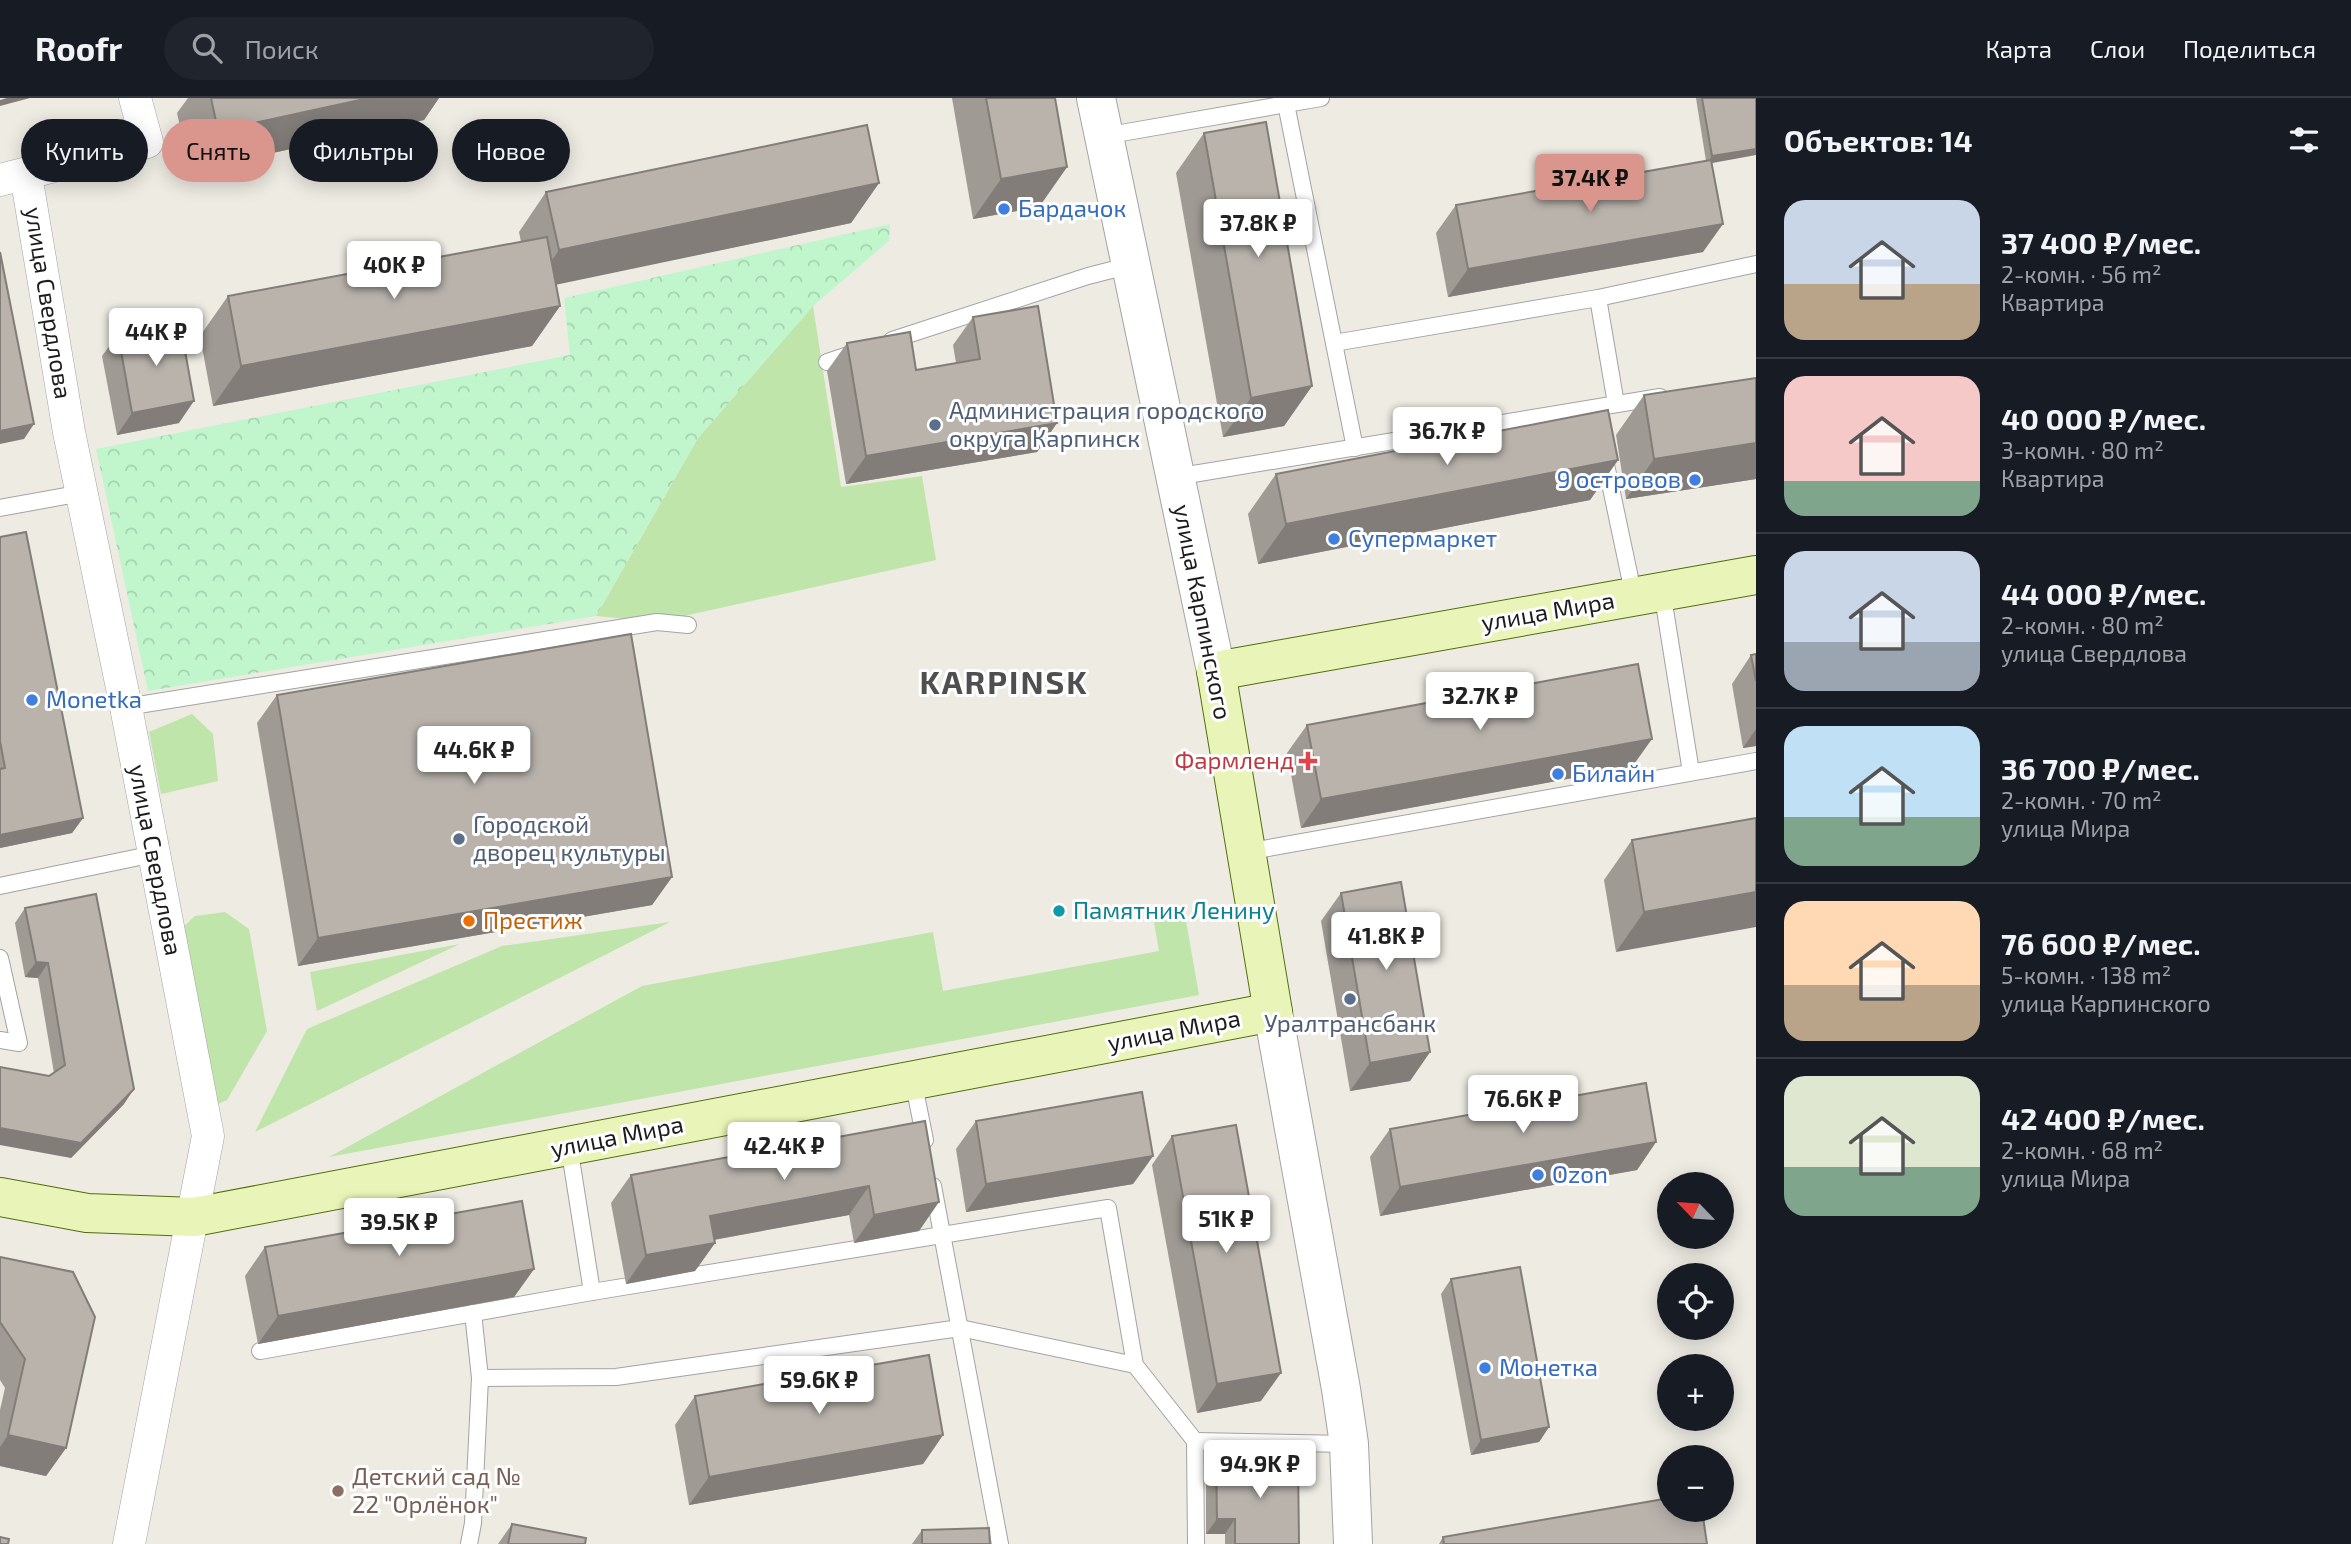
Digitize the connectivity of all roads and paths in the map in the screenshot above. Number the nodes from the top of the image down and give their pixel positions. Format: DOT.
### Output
graph roads {
  1 [pos="135,98"];
  2 [pos="1096,98"];
  3 [pos="1321,98"];
  4 [pos="1286,104"];
  5 [pos="1104,136"];
  6 [pos="13,178"];
  7 [pos="1756,264"];
  8 [pos="1131,265"];
  9 [pos="1598,298"];
  10 [pos="1334,343"];
  11 [pos="827,362"];
  12 [pos="1680,394"];
  13 [pos="1616,404"];
  14 [pos="1598,420"];
  15 [pos="1354,448"];
  16 [pos="1175,477"];
  17 [pos="82,493"];
  18 [pos="0,508"];
  19 [pos="1756,575"];
  20 [pos="1648,594"];
  21 [pos="688,625"];
  22 [pos="1216,671"];
  23 [pos="126,707"];
  24 [pos="1756,761"];
  25 [pos="1691,772"];
  26 [pos="1246,852"];
  27 [pos="154,854"];
  28 [pos="0,886"];
  29 [pos="0,958"];
  30 [pos="1273,1012"];
  31 [pos="0,1040"];
  32 [pos="914,1080"];
  33 [pos="569,1146"];
  34 [pos="0,1197"];
  35 [pos="194,1217"];
  36 [pos="943,1235"];
  37 [pos="592,1292"];
  38 [pos="473,1313"];
  39 [pos="960,1328"];
  40 [pos="260,1351"];
  41 [pos="1135,1365"];
  42 [pos="480,1378"];
  43 [pos="1195,1441"];
  44 [pos="1349,1444"];
  45 [pos="130,1544"];
  46 [pos="469,1544"];
  47 [pos="1000,1544"];
  48 [pos="1196,1544"];
  49 [pos="1353,1544"];
  1 -- 6 [label="street"];
  2 -- 5 [label="street, улица Карпинского"];
  3 -- 4 [label="lane"];
  4 -- 5 [label="lane"];
  4 -- 10 [label="lane"];
  5 -- 8 [label="street, улица Карпинского"];
  6 -- 17 [label="street, улица Свердлова"];
  7 -- 9 [label="lane"];
  8 -- 11 [label="lane"];
  8 -- 16 [label="street, улица Карпинского"];
  9 -- 10 [label="lane"];
  9 -- 13 [label="lane"];
  10 -- 15 [label="lane"];
  12 -- 13 [label="lane"];
  13 -- 14 [label="lane"];
  14 -- 15 [label="lane"];
  14 -- 20 [label="lane"];
  15 -- 16 [label="lane"];
  16 -- 22 [label="street, улица Карпинского"];
  17 -- 18 [label="lane"];
  17 -- 23 [label="street, улица Свердлова"];
  19 -- 20 [label="main road, улица Мира"];
  20 -- 22 [label="main road, улица Мира"];
  20 -- 25 [label="lane"];
  21 -- 23 [label="lane"];
  22 -- 26 [label="main road, улица Карпинского"];
  23 -- 27 [label="street, улица Свердлова"];
  24 -- 25 [label="lane"];
  25 -- 26 [label="lane"];
  26 -- 30 [label="main road, улица Карпинского"];
  27 -- 28 [label="lane"];
  27 -- 35 [label="street, улица Свердлова"];
  29 -- 31 [label="lane"];
  30 -- 32 [label="main road, улица Мира"];
  30 -- 44 [label="street, улица Карпинского"];
  32 -- 33 [label="main road, улица Мира"];
  32 -- 36 [label="lane"];
  33 -- 35 [label="main road, улица Мира"];
  33 -- 37 [label="lane"];
  34 -- 35 [label="main road, улица Мира"];
  35 -- 45 [label="street, улица Свердлова"];
  36 -- 37 [label="lane"];
  36 -- 39 [label="lane"];
  36 -- 41 [label="lane"];
  37 -- 38 [label="lane"];
  38 -- 40 [label="lane"];
  38 -- 42 [label="lane"];
  39 -- 41 [label="lane"];
  39 -- 42 [label="lane"];
  39 -- 47 [label="lane"];
  41 -- 43 [label="lane"];
  42 -- 46 [label="lane"];
  43 -- 44 [label="lane"];
  43 -- 48 [label="lane"];
  44 -- 49 [label="street, улица Карпинского"];
}
